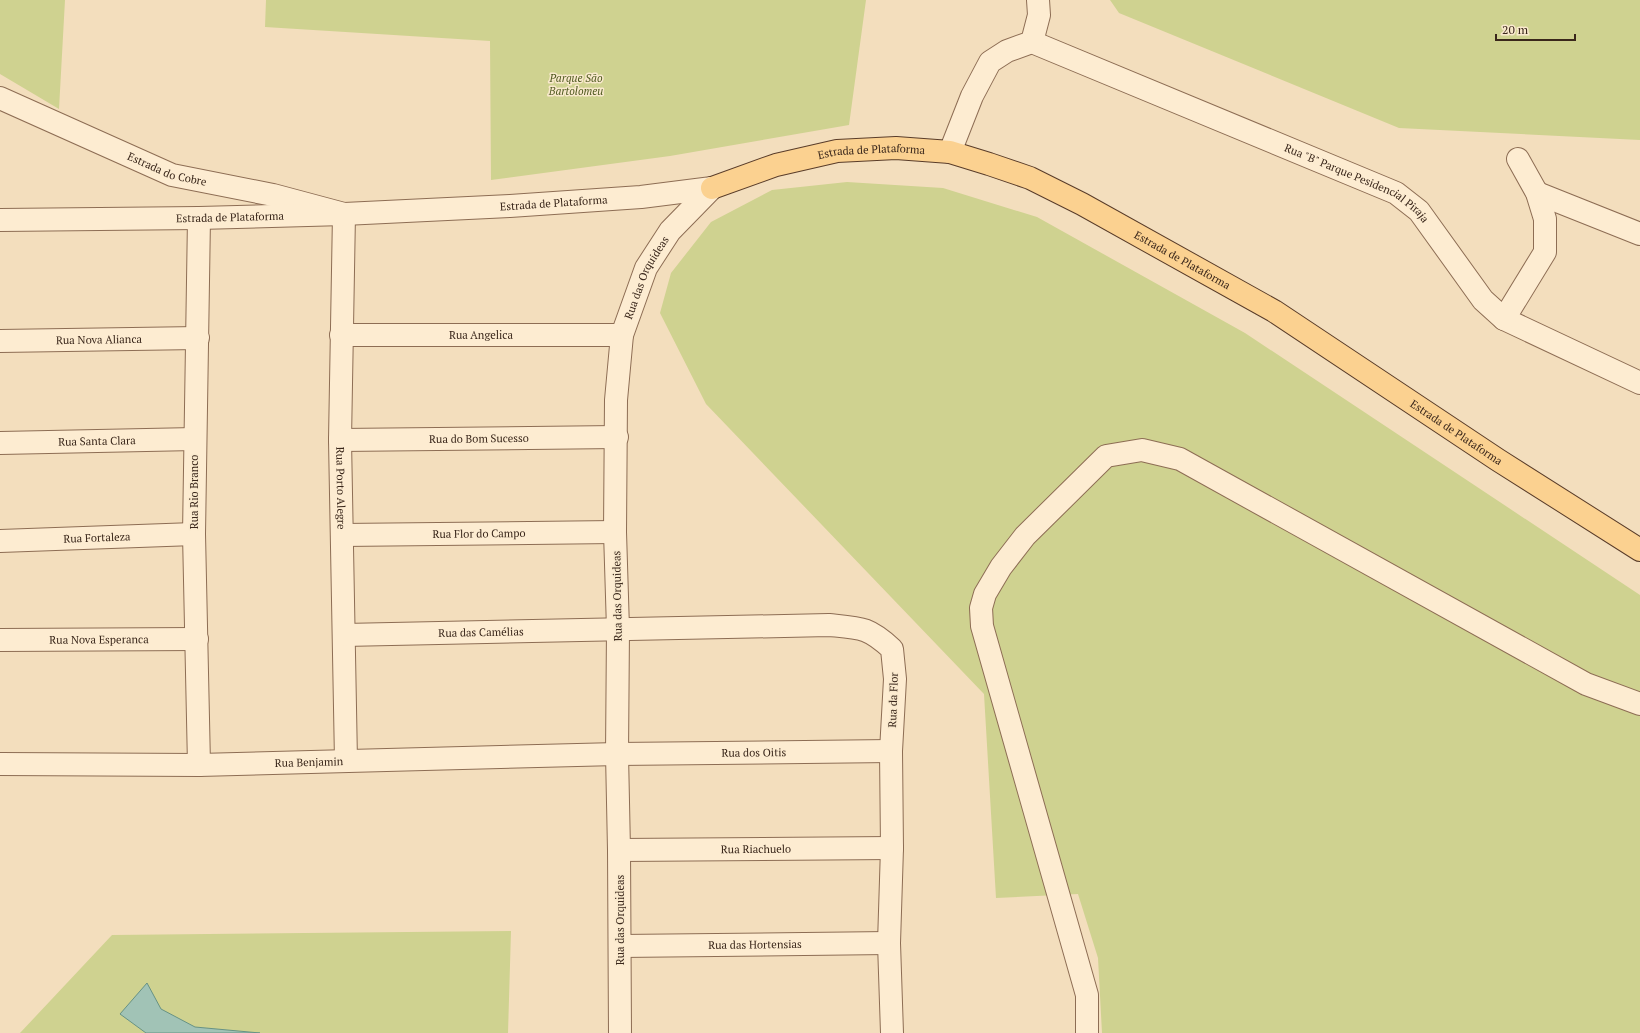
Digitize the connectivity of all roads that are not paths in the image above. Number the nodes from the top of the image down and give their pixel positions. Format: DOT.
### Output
graph roads {
  1 [pos="1038,0"];
  2 [pos="1032,42"];
  3 [pos="0,98"];
  4 [pos="950,152"];
  5 [pos="1518,159"];
  6 [pos="712,188"];
  7 [pos="1537,193"];
  8 [pos="344,214"];
  9 [pos="199,218"];
  10 [pos="0,220"];
  11 [pos="1640,234"];
  12 [pos="1504,319"];
  13 [pos="341,335"];
  14 [pos="622,335"];
  15 [pos="198,338"];
  16 [pos="0,341"];
  17 [pos="1640,382"];
  18 [pos="617,437"];
  19 [pos="195,439"];
  20 [pos="340,440"];
  21 [pos="0,444"];
  22 [pos="615,532"];
  23 [pos="194,534"];
  24 [pos="342,535"];
  25 [pos="0,541"];
  26 [pos="1640,550"];
  27 [pos="618,629"];
  28 [pos="344,635"];
  29 [pos="197,639"];
  30 [pos="0,640"];
  31 [pos="1640,704"];
  32 [pos="891,751"];
  33 [pos="617,754"];
  34 [pos="346,761"];
  35 [pos="0,764"];
  36 [pos="199,765"];
  37 [pos="892,848"];
  38 [pos="619,850"];
  39 [pos="889,943"];
  40 [pos="620,946"];
  41 [pos="620,1033"];
  42 [pos="892,1033"];
  43 [pos="1087,1033"];
  1 -- 2 [label="street"];
  2 -- 4 [label="street"];
  2 -- 12 [label="street, Rua \"B\" Parque Pesidencial Piraja"];
  3 -- 8 [label="street, Estrada do Cobre"];
  4 -- 6 [label="main road, Estrada de Plataforma"];
  4 -- 26 [label="main road, Estrada de Plataforma"];
  5 -- 7 [label="street"];
  6 -- 8 [label="street, Estrada de Plataforma"];
  6 -- 14 [label="street, Rua das Orquideas"];
  7 -- 11 [label="street"];
  7 -- 12 [label="street"];
  8 -- 9 [label="street, Estrada de Plataforma"];
  8 -- 13 [label="street, Rua Porto Alegre"];
  9 -- 10 [label="street, Estrada de Plataforma"];
  9 -- 15 [label="street, Rua Rio Branco"];
  12 -- 17 [label="street, Rua \"B\" Parque Pesidencial Piraja"];
  13 -- 14 [label="street, Rua Angelica"];
  13 -- 20 [label="street, Rua Porto Alegre"];
  14 -- 18 [label="street, Rua das Orquideas"];
  15 -- 16 [label="street, Rua Nova Alianca"];
  15 -- 19 [label="street, Rua Rio Branco"];
  18 -- 20 [label="street, Rua do Bom Sucesso"];
  18 -- 22 [label="street, Rua das Orquideas"];
  19 -- 21 [label="street, Rua Santa Clara"];
  19 -- 23 [label="street, Rua Rio Branco"];
  20 -- 24 [label="street, Rua Porto Alegre"];
  22 -- 24 [label="street, Rua Flor do Campo"];
  22 -- 27 [label="street, Rua das Orquideas"];
  23 -- 25 [label="street, Rua Fortaleza"];
  23 -- 29 [label="street, Rua Rio Branco"];
  24 -- 28 [label="street, Rua Porto Alegre"];
  27 -- 28 [label="street, Rua das Camélias"];
  27 -- 32 [label="street, Rua da Flor"];
  27 -- 33 [label="street, Rua das Orquideas"];
  28 -- 34 [label="street, Rua Porto Alegre"];
  29 -- 30 [label="street, Rua Nova Esperanca"];
  29 -- 36 [label="street, Rua Rio Branco"];
  31 -- 43 [label="street"];
  32 -- 33 [label="street, Rua dos Oitis"];
  32 -- 37 [label="street, Rua da Flor"];
  33 -- 34 [label="street, Rua Benjamin"];
  33 -- 38 [label="street, Rua das Orquideas"];
  34 -- 36 [label="street, Rua Benjamin"];
  35 -- 36 [label="street, Rua Benjamin"];
  37 -- 38 [label="street, Rua Riachuelo"];
  37 -- 39 [label="street, Rua da Flor"];
  38 -- 40 [label="street, Rua das Orquideas"];
  39 -- 40 [label="street, Rua das Hortensias"];
  39 -- 42 [label="street, Rua da Flor"];
  40 -- 41 [label="street, Rua das Orquideas"];
}
